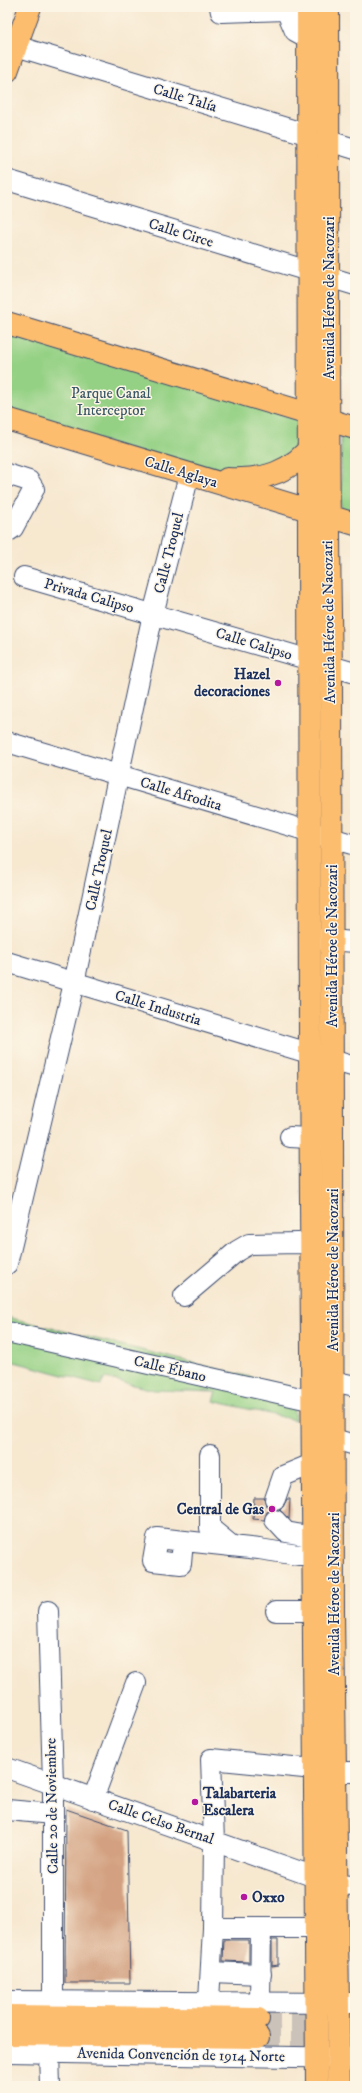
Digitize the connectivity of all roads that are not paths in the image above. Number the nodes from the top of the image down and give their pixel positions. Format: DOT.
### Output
graph roads {
  1 [pos="30,7"];
  2 [pos="220,7"];
  3 [pos="308,7"];
  4 [pos="328,7"];
  5 [pos="308,38"];
  6 [pos="16,46"];
  7 [pos="7,71"];
  8 [pos="308,136"];
  9 [pos="329,141"];
  10 [pos="355,149"];
  11 [pos="7,180"];
  12 [pos="319,275"];
  13 [pos="355,285"];
  14 [pos="7,323"];
  15 [pos="309,414"];
  16 [pos="7,419"];
  17 [pos="329,421"];
  18 [pos="355,428"];
  19 [pos="309,450"];
  20 [pos="7,474"];
  21 [pos="195,476"];
  22 [pos="318,513"];
  23 [pos="355,524"];
  24 [pos="7,532"];
  25 [pos="24,577"];
  26 [pos="153,614"];
  27 [pos="310,661"];
  28 [pos="331,666"];
  29 [pos="355,674"];
  30 [pos="7,742"];
  31 [pos="120,776"];
  32 [pos="310,832"];
  33 [pos="331,838"];
  34 [pos="355,845"];
  35 [pos="309,939"];
  36 [pos="332,940"];
  37 [pos="355,942"];
  38 [pos="7,962"];
  39 [pos="74,983"];
  40 [pos="310,1054"];
  41 [pos="332,1060"];
  42 [pos="355,1067"];
  43 [pos="300,1138"];
  44 [pos="333,1138"];
  45 [pos="321,1245"];
  46 [pos="7,1264"];
  47 [pos="184,1296"];
  48 [pos="7,1332"];
  49 [pos="333,1381"];
  50 [pos="355,1386"];
  51 [pos="312,1401"];
  52 [pos="333,1406"];
  53 [pos="334,1439"];
  54 [pos="355,1444"];
  55 [pos="210,1455"];
  56 [pos="312,1464"];
  57 [pos="275,1499"];
  58 [pos="275,1520"];
  59 [pos="183,1541"];
  60 [pos="232,1546"];
  61 [pos="313,1546"];
  62 [pos="48,1611"];
  63 [pos="276,1611"];
  64 [pos="323,1611"];
  65 [pos="136,1682"];
  66 [pos="7,1768"];
  67 [pos="335,1771"];
  68 [pos="53,1784"];
  69 [pos="93,1799"];
  70 [pos="7,1810"];
  71 [pos="53,1814"];
  72 [pos="214,1841"];
  73 [pos="315,1877"];
  74 [pos="345,1886"];
  75 [pos="213,1928"];
  76 [pos="261,1928"];
  77 [pos="316,1928"];
  78 [pos="211,1972"];
  79 [pos="261,1974"];
  80 [pos="7,2001"];
  81 [pos="53,2001"];
  82 [pos="209,2001"];
  83 [pos="336,2002"];
  84 [pos="7,2016"];
  85 [pos="259,2019"];
  86 [pos="7,2034"];
  87 [pos="7,2052"];
  88 [pos="49,2052"];
  89 [pos="317,2058"];
  90 [pos="347,2058"];
  91 [pos="50,2086"];
  92 [pos="317,2086"];
  93 [pos="339,2086"];
  1 -- 6 [label="main road"];
  2 -- 5 [label="street"];
  3 -- 5 [label="main road, Avenida Héroe de Nacozari"];
  4 -- 9 [label="main road, Avenida Héroe de Nacozari"];
  5 -- 8 [label="main road, Avenida Héroe de Nacozari"];
  6 -- 7 [label="main road"];
  6 -- 8 [label="street, Calle Talía"];
  8 -- 9 [label="street, Calle Talía"];
  8 -- 12 [label="main road, Avenida Héroe de Nacozari"];
  9 -- 10 [label="street, Calle Talía"];
  9 -- 12 [label="main road, Avenida Héroe de Nacozari"];
  11 -- 12 [label="street, Calle Circe"];
  12 -- 13 [label="street, Calle Circe"];
  12 -- 15 [label="main road, Avenida Héroe de Nacozari"];
  12 -- 17 [label="main road, Avenida Héroe de Nacozari"];
  14 -- 15 [label="main road"];
  15 -- 17 [label="main road"];
  15 -- 19 [label="main road, Avenida Héroe de Nacozari"];
  16 -- 21 [label="main road, Calle Aglaya"];
  17 -- 18 [label="main road"];
  17 -- 19 [label="main road"];
  17 -- 22 [label="main road, Avenida Héroe de Nacozari"];
  19 -- 21 [label="main road"];
  19 -- 22 [label="main road, Avenida Héroe de Nacozari"];
  20 -- 24 [label="street"];
  21 -- 22 [label="main road, Calle Aglaya"];
  21 -- 26 [label="street, Calle Troquel"];
  22 -- 23 [label="main road, Calle Aglaya"];
  22 -- 27 [label="main road, Avenida Héroe de Nacozari"];
  22 -- 28 [label="main road, Avenida Héroe de Nacozari"];
  25 -- 26 [label="street, Privada Calipso"];
  26 -- 27 [label="street, Calle Calipso"];
  26 -- 31 [label="street, Calle Troquel"];
  27 -- 28 [label="street, Calle Calipso"];
  27 -- 32 [label="main road, Avenida Héroe de Nacozari"];
  28 -- 29 [label="street, Calle Calipso"];
  28 -- 33 [label="main road, Avenida Héroe de Nacozari"];
  30 -- 31 [label="street, Calle Afrodita"];
  31 -- 32 [label="street, Calle Afrodita"];
  31 -- 39 [label="street, Calle Troquel"];
  32 -- 33 [label="street, Calle Afrodita"];
  32 -- 35 [label="main road, Avenida Héroe de Nacozari"];
  33 -- 34 [label="street, Calle Afrodita"];
  33 -- 36 [label="main road, Avenida Héroe de Nacozari"];
  35 -- 36 [label="street"];
  35 -- 40 [label="main road, Avenida Héroe de Nacozari"];
  36 -- 37 [label="street"];
  36 -- 41 [label="main road, Avenida Héroe de Nacozari"];
  38 -- 39 [label="street, Calle Industria"];
  39 -- 40 [label="street, Calle Industria"];
  39 -- 46 [label="street, Calle Troquel"];
  40 -- 41 [label="street, Calle Industria"];
  40 -- 43 [label="main road, Avenida Héroe de Nacozari"];
  41 -- 42 [label="street, Calle Industria"];
  41 -- 44 [label="main road, Avenida Héroe de Nacozari"];
  43 -- 44 [label="street"];
  43 -- 45 [label="main road, Avenida Héroe de Nacozari"];
  44 -- 45 [label="main road, Avenida Héroe de Nacozari"];
  45 -- 47 [label="street"];
  45 -- 49 [label="main road, Avenida Héroe de Nacozari"];
  45 -- 51 [label="main road, Avenida Héroe de Nacozari"];
  48 -- 51 [label="street, Calle Ébano"];
  49 -- 50 [label="street"];
  49 -- 52 [label="main road, Avenida Héroe de Nacozari"];
  51 -- 52 [label="street, Calle Ébano"];
  51 -- 56 [label="main road, Avenida Héroe de Nacozari"];
  52 -- 53 [label="main road, Avenida Héroe de Nacozari"];
  53 -- 54 [label="street"];
  53 -- 64 [label="main road, Avenida Héroe de Nacozari"];
  55 -- 60 [label="street"];
  56 -- 57 [label="street"];
  56 -- 61 [label="main road, Avenida Héroe de Nacozari"];
  58 -- 61 [label="street"];
  59 -- 60 [label="street"];
  60 -- 61 [label="street"];
  61 -- 64 [label="main road, Avenida Héroe de Nacozari"];
  62 -- 68 [label="street, Calle 20 de Noviembre"];
  63 -- 64 [label="street"];
  64 -- 67 [label="main road, Avenida Héroe de Nacozari"];
  65 -- 69 [label="street"];
  66 -- 68 [label="street, Calle Celso Bernal"];
  67 -- 72 [label="street"];
  67 -- 73 [label="main road, Avenida Héroe de Nacozari"];
  67 -- 74 [label="main road, Avenida Héroe de Nacozari"];
  68 -- 69 [label="street, Calle Celso Bernal"];
  68 -- 71 [label="street, Calle 20 de Noviembre"];
  69 -- 72 [label="street, Calle Celso Bernal"];
  70 -- 71 [label="street"];
  71 -- 81 [label="street, Calle 20 de Noviembre"];
  72 -- 73 [label="street, Calle Celso Bernal"];
  72 -- 75 [label="street"];
  73 -- 77 [label="main road, Avenida Héroe de Nacozari"];
  74 -- 83 [label="main road, Avenida Héroe de Nacozari"];
  75 -- 76 [label="street"];
  75 -- 78 [label="street"];
  76 -- 77 [label="street"];
  76 -- 79 [label="street"];
  77 -- 83 [label="main road, Avenida Héroe de Nacozari"];
  78 -- 79 [label="street"];
  78 -- 82 [label="street"];
  79 -- 85 [label="street"];
  80 -- 81 [label="street, Avenida Convención de 1914 Norte"];
  81 -- 82 [label="street, Avenida Convención de 1914 Norte"];
  82 -- 85 [label="street, Avenida Convención de 1914 Norte"];
  83 -- 85 [label="street, Avenida Convención de 1914 Norte"];
  83 -- 89 [label="main road"];
  83 -- 90 [label="main road"];
  84 -- 85 [label="main road, Avenida Convención de 1914 Norte"];
  85 -- 86 [label="main road, Avenida Convención de 1914 Norte"];
  87 -- 88 [label="street, Avenida Convención de 1914 Norte"];
  88 -- 89 [label="street, Avenida Convención de 1914 Norte"];
  88 -- 91 [label="street"];
  89 -- 90 [label="street, Avenida Convención de 1914 Norte"];
  89 -- 92 [label="main road"];
  90 -- 93 [label="main road"];
}
